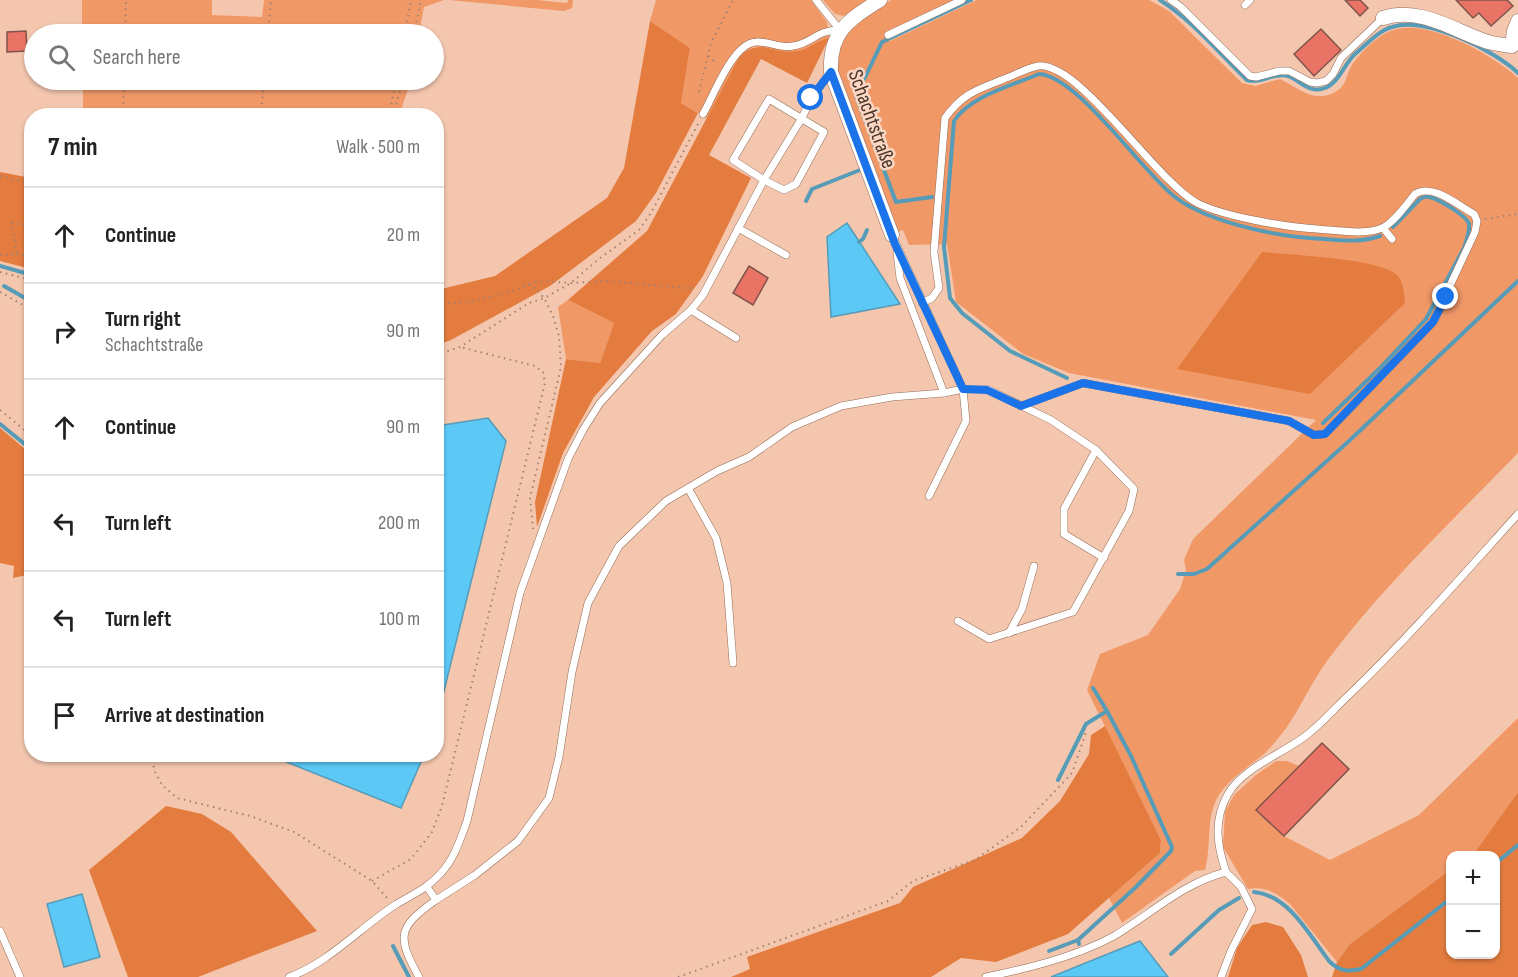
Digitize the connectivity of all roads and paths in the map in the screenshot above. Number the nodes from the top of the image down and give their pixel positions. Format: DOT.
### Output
graph roads {
  1 [pos="126,0"];
  2 [pos="270,0"];
  3 [pos="411,0"];
  4 [pos="421,0"];
  5 [pos="733,0"];
  6 [pos="816,0"];
  7 [pos="880,0"];
  8 [pos="962,0"];
  9 [pos="1172,0"];
  10 [pos="1383,18"];
  11 [pos="1518,21"];
  12 [pos="125,24"];
  13 [pos="269,24"];
  14 [pos="407,24"];
  15 [pos="416,24"];
  16 [pos="840,30"];
  17 [pos="888,35"];
  18 [pos="1515,51"];
  19 [pos="708,56"];
  20 [pos="728,67"];
  21 [pos="831,72"];
  22 [pos="124,90"];
  23 [pos="263,90"];
  24 [pos="395,90"];
  25 [pos="400,90"];
  26 [pos="699,92"];
  27 [pos="123,108"];
  28 [pos="262,108"];
  29 [pos="392,108"];
  30 [pos="394,108"];
  31 [pos="703,114"];
  32 [pos="802,117"];
  33 [pos="0,176"];
  34 [pos="764,180"];
  35 [pos="24,182"];
  36 [pos="1518,214"];
  37 [pos="1477,221"];
  38 [pos="24,225"];
  39 [pos="738,228"];
  40 [pos="1383,228"];
  41 [pos="1392,239"];
  42 [pos="894,240"];
  43 [pos="17,254"];
  44 [pos="0,255"];
  45 [pos="24,255"];
  46 [pos="786,255"];
  47 [pos="0,272"];
  48 [pos="24,278"];
  49 [pos="571,283"];
  50 [pos="528,284"];
  51 [pos="0,292"];
  52 [pos="703,295"];
  53 [pos="544,298"];
  54 [pos="922,303"];
  55 [pos="444,304"];
  56 [pos="24,306"];
  57 [pos="691,310"];
  58 [pos="553,316"];
  59 [pos="559,316"];
  60 [pos="736,338"];
  61 [pos="460,346"];
  62 [pos="444,351"];
  63 [pos="963,389"];
  64 [pos="944,393"];
  65 [pos="1021,406"];
  66 [pos="0,410"];
  67 [pos="24,430"];
  68 [pos="1096,450"];
  69 [pos="688,488"];
  70 [pos="929,496"];
  71 [pos="1518,514"];
  72 [pos="535,549"];
  73 [pos="1104,558"];
  74 [pos="1034,566"];
  75 [pos="958,621"];
  76 [pos="1008,633"];
  77 [pos="733,663"];
  78 [pos="1086,732"];
  79 [pos="153,762"];
  80 [pos="1226,872"];
  81 [pos="372,881"];
  82 [pos="427,887"];
  83 [pos="436,900"];
  84 [pos="394,905"];
  85 [pos="0,931"];
  86 [pos="20,977"];
  87 [pos="289,977"];
  88 [pos="419,977"];
  89 [pos="678,977"];
  90 [pos="986,977"];
  91 [pos="1221,977"];
  1 -- 12 [label="path"];
  2 -- 13 [label="path"];
  3 -- 14 [label="path"];
  4 -- 15 [label="path"];
  5 -- 19 [label="path"];
  6 -- 16 [label="lane"];
  7 -- 16 [label="street"];
  8 -- 17 [label="lane"];
  9 -- 10 [label="lane"];
  10 -- 18 [label="street"];
  11 -- 18 [label="street"];
  16 -- 20 [label="lane"];
  16 -- 21 [label="street, Schachtstraße"];
  19 -- 20 [label="path"];
  19 -- 26 [label="path"];
  20 -- 31 [label="lane"];
  21 -- 32 [label="lane"];
  21 -- 42 [label="street, Schachtstraße"];
  22 -- 27 [label="path"];
  23 -- 28 [label="path"];
  24 -- 29 [label="path"];
  25 -- 30 [label="path"];
  31 -- 49 [label="path"];
  32 -- 34 [label="lane"];
  32 -- 34 [label="lane"];
  32 -- 34 [label="lane"];
  33 -- 35 [label="path"];
  34 -- 39 [label="lane"];
  36 -- 37 [label="path"];
  37 -- 40 [label="lane"];
  37 -- 65 [label="lane"];
  38 -- 43 [label="path"];
  39 -- 46 [label="lane"];
  39 -- 52 [label="lane"];
  40 -- 41 [label="lane"];
  40 -- 54 [label="lane"];
  42 -- 54 [label="lane"];
  42 -- 64 [label="lane"];
  43 -- 44 [label="path"];
  43 -- 45 [label="path"];
  47 -- 48 [label="path"];
  49 -- 50 [label="path"];
  49 -- 52 [label="path"];
  49 -- 53 [label="path"];
  50 -- 53 [label="path"];
  50 -- 55 [label="path"];
  51 -- 56 [label="path"];
  52 -- 57 [label="lane"];
  53 -- 58 [label="path"];
  53 -- 61 [label="path"];
  54 -- 63 [label="lane"];
  57 -- 60 [label="lane"];
  57 -- 72 [label="lane"];
  58 -- 59 [label="path"];
  58 -- 72 [label="path"];
  61 -- 62 [label="path"];
  61 -- 81 [label="path"];
  63 -- 64 [label="lane"];
  63 -- 65 [label="lane"];
  63 -- 70 [label="lane"];
  64 -- 69 [label="lane"];
  65 -- 68 [label="lane"];
  66 -- 67 [label="path"];
  68 -- 73 [label="lane"];
  68 -- 73 [label="lane"];
  69 -- 77 [label="lane"];
  69 -- 83 [label="lane"];
  71 -- 80 [label="lane"];
  72 -- 82 [label="lane"];
  73 -- 76 [label="lane"];
  74 -- 76 [label="lane"];
  75 -- 76 [label="lane"];
  78 -- 89 [label="path"];
  79 -- 81 [label="path"];
  80 -- 90 [label="lane"];
  80 -- 91 [label="lane"];
  81 -- 84 [label="path"];
  82 -- 83 [label="lane"];
  82 -- 84 [label="lane"];
  83 -- 88 [label="lane"];
  84 -- 87 [label="lane"];
  85 -- 86 [label="lane"];
}
